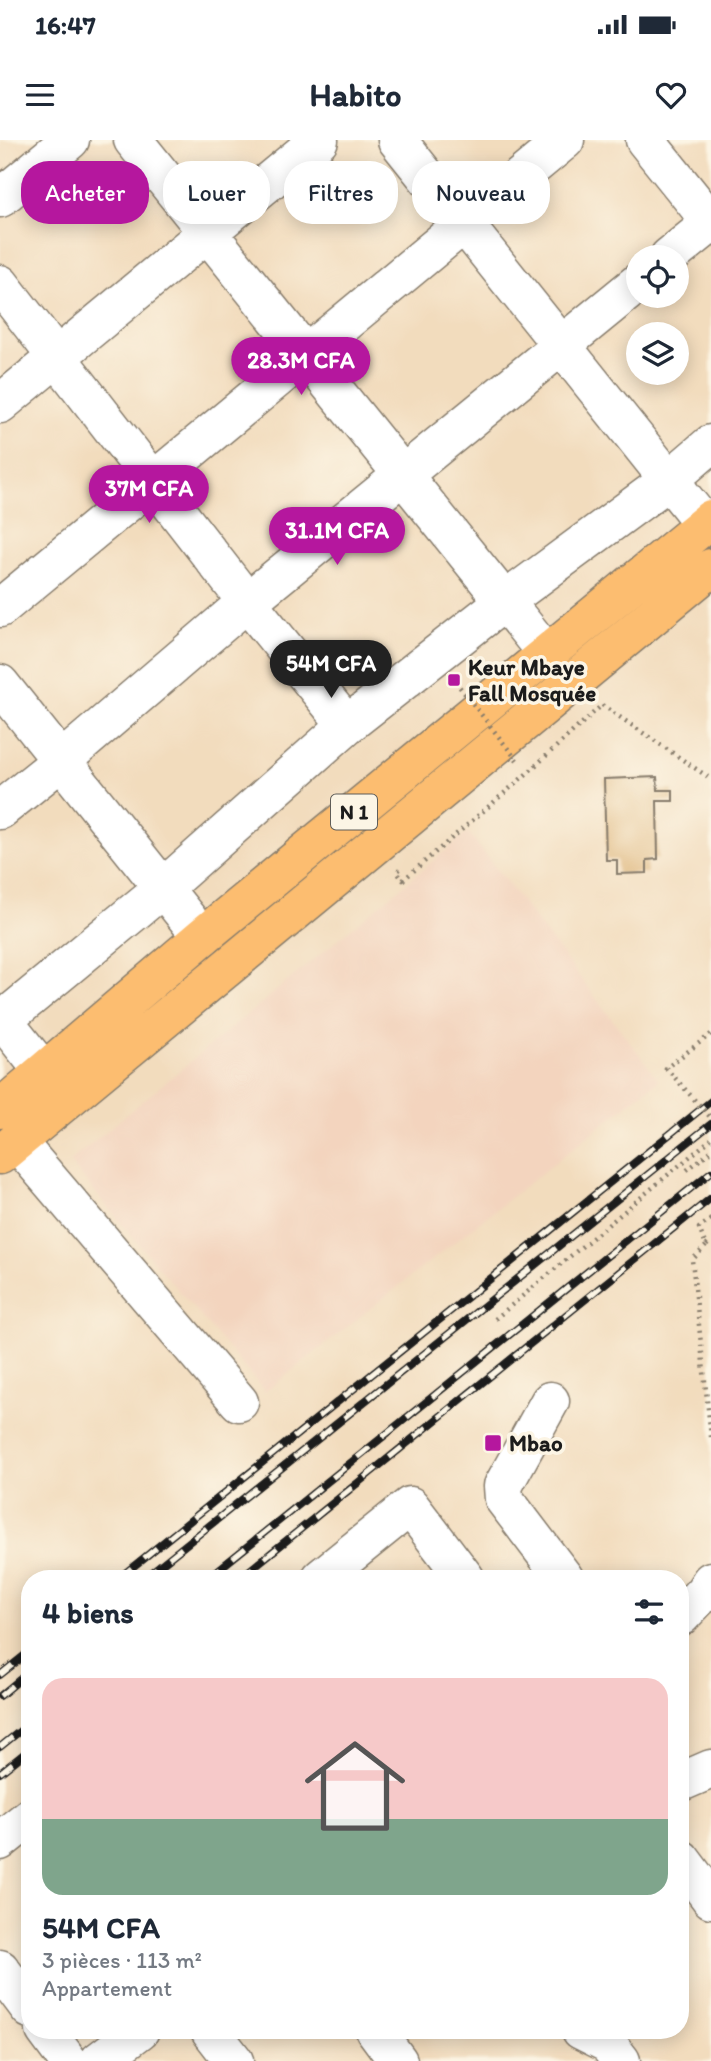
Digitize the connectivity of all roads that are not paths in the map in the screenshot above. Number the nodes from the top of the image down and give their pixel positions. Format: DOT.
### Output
graph roads {
  1 [pos="69,140"];
  2 [pos="133,140"];
  3 [pos="319,140"];
  4 [pos="397,140"];
  5 [pos="565,140"];
  6 [pos="645,140"];
  7 [pos="414,161"];
  8 [pos="539,161"];
  9 [pos="0,198"];
  10 [pos="711,223"];
  11 [pos="463,224"];
  12 [pos="465,224"];
  13 [pos="208,232"];
  14 [pos="684,245"];
  15 [pos="0,284"];
  16 [pos="626,292"];
  17 [pos="561,345"];
  18 [pos="306,354"];
  19 [pos="57,356"];
  20 [pos="0,404"];
  21 [pos="711,444"];
  22 [pos="403,475"];
  23 [pos="669,480"];
  24 [pos="153,481"];
  25 [pos="708,522"];
  26 [pos="711,568"];
  27 [pos="505,601"];
  28 [pos="247,602"];
  29 [pos="0,608"];
  30 [pos="559,668"];
  31 [pos="0,684"];
  32 [pos="347,725"];
  33 [pos="61,761"];
  34 [pos="0,810"];
  35 [pos="163,888"];
  36 [pos="202,937"];
  37 [pos="1,1019"];
  38 [pos="44,1072"];
  39 [pos="6,1135"];
  40 [pos="550,1401"];
  41 [pos="239,1402"];
  42 [pos="331,1570"];
  43 [pos="459,1570"];
  44 [pos="558,1570"];
  45 [pos="711,1581"];
  46 [pos="689,1607"];
  47 [pos="711,1769"];
  48 [pos="689,1779"];
  49 [pos="21,1824"];
  50 [pos="0,1841"];
  51 [pos="689,1870"];
  52 [pos="711,1899"];
  53 [pos="0,1969"];
  54 [pos="21,1997"];
  55 [pos="52,2039"];
  56 [pos="129,2039"];
  57 [pos="217,2039"];
  58 [pos="382,2039"];
  59 [pos="68,2061"];
  60 [pos="99,2061"];
  61 [pos="234,2061"];
  62 [pos="398,2061"];
  1 -- 9 [label="street"];
  2 -- 13 [label="street"];
  3 -- 13 [label="street"];
  4 -- 7 [label="street"];
  5 -- 8 [label="street"];
  6 -- 10 [label="street"];
  10 -- 14 [label="street"];
  11 -- 18 [label="street"];
  12 -- 17 [label="street"];
  13 -- 18 [label="street"];
  13 -- 19 [label="street"];
  15 -- 19 [label="street"];
  16 -- 17 [label="street"];
  17 -- 22 [label="street"];
  17 -- 23 [label="street"];
  18 -- 22 [label="street"];
  18 -- 24 [label="street"];
  19 -- 20 [label="street"];
  19 -- 24 [label="street"];
  21 -- 23 [label="street"];
  22 -- 27 [label="street"];
  22 -- 28 [label="street"];
  23 -- 25 [label="street"];
  23 -- 27 [label="street"];
  24 -- 28 [label="street"];
  24 -- 29 [label="street"];
  25 -- 30 [label="highway, N 1"];
  26 -- 30 [label="highway, N 1"];
  27 -- 30 [label="street"];
  27 -- 32 [label="street"];
  28 -- 32 [label="street"];
  28 -- 33 [label="street"];
  30 -- 36 [label="highway, N 1"];
  30 -- 39 [label="highway, N 1"];
  31 -- 33 [label="street"];
  32 -- 35 [label="street"];
  33 -- 34 [label="street"];
  33 -- 35 [label="street"];
  35 -- 36 [label="street"];
  35 -- 37 [label="street"];
  36 -- 38 [label="highway, N 1"];
  37 -- 38 [label="street"];
  38 -- 39 [label="highway, N 1"];
  39 -- 41 [label="street"];
  40 -- 44 [label="street"];
  42 -- 43 [label="street"];
  45 -- 46 [label="street"];
  47 -- 48 [label="street"];
  49 -- 50 [label="street"];
  51 -- 52 [label="street"];
  53 -- 54 [label="street"];
  55 -- 59 [label="street"];
  56 -- 60 [label="street"];
  57 -- 61 [label="street"];
  58 -- 62 [label="street"];
}
